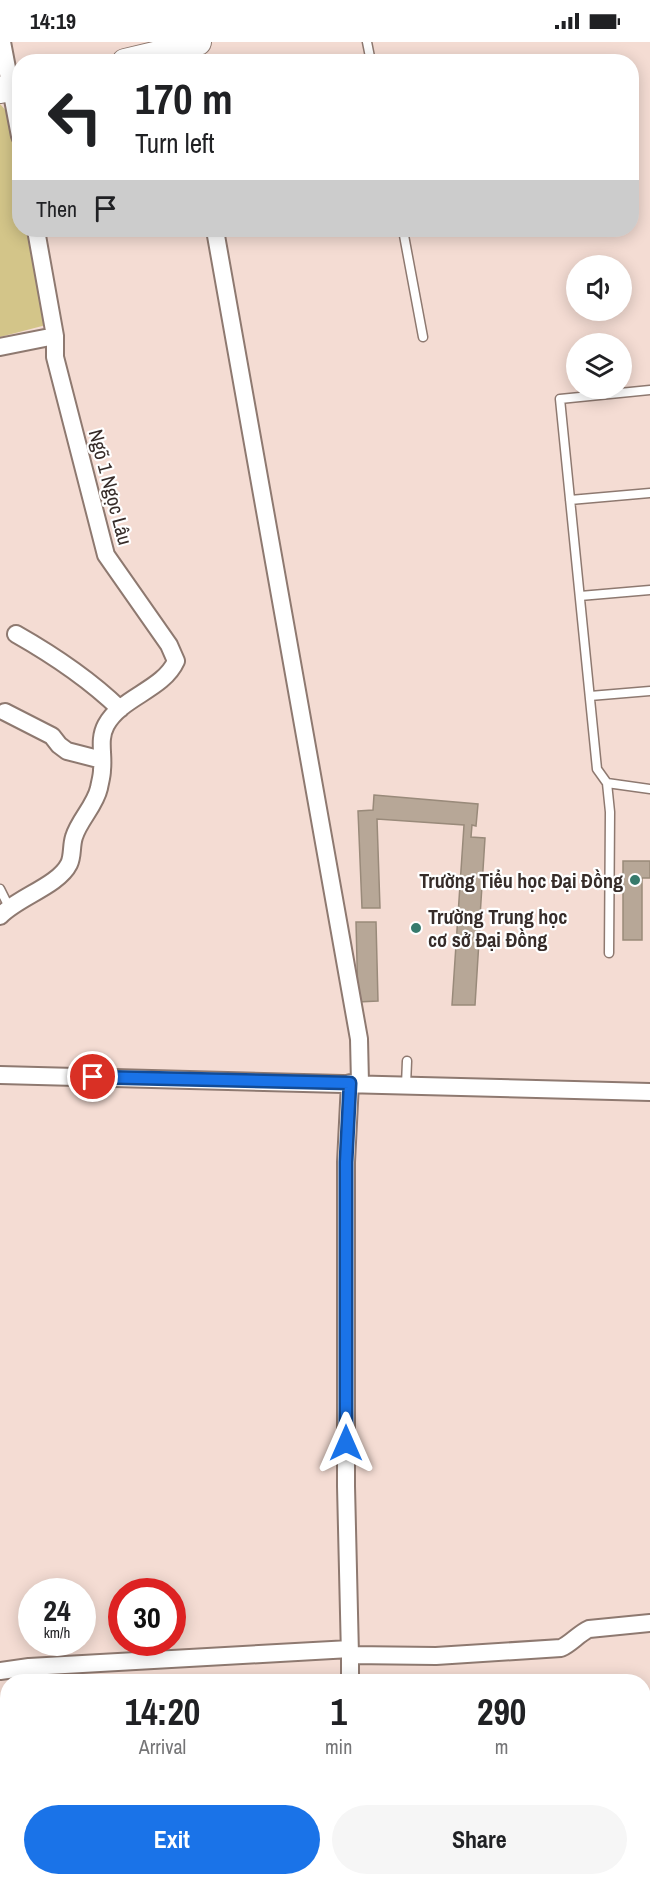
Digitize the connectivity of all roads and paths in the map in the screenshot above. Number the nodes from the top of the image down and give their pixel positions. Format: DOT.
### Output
graph roads {
  1 [pos="2,42"];
  2 [pos="10,88"];
  3 [pos="37,237"];
  4 [pos="216,237"];
  5 [pos="404,237"];
  6 [pos="55,336"];
  7 [pos="423,337"];
  8 [pos="0,347"];
  9 [pos="650,390"];
  10 [pos="650,493"];
  11 [pos="570,500"];
  12 [pos="650,590"];
  13 [pos="580,596"];
  14 [pos="16,634"];
  15 [pos="650,691"];
  16 [pos="590,696"];
  17 [pos="120,710"];
  18 [pos="4,712"];
  19 [pos="102,760"];
  20 [pos="607,783"];
  21 [pos="650,789"];
  22 [pos="0,889"];
  23 [pos="4,912"];
  24 [pos="609,953"];
  25 [pos="407,1061"];
  26 [pos="0,1075"];
  27 [pos="355,1083"];
  28 [pos="406,1084"];
  29 [pos="650,1092"];
  30 [pos="650,1613"];
  31 [pos="650,1623"];
  32 [pos="350,1652"];
  33 [pos="0,1671"];
  34 [pos="350,1674"];
  1 -- 2 [label="street"];
  3 -- 6 [label="street"];
  4 -- 27 [label="street"];
  5 -- 7 [label="lane"];
  6 -- 8 [label="street"];
  6 -- 17 [label="street, Ngõ 1 Ngọc Lâu"];
  9 -- 11 [label="lane"];
  10 -- 11 [label="lane"];
  11 -- 13 [label="lane"];
  12 -- 13 [label="lane"];
  13 -- 16 [label="lane"];
  14 -- 17 [label="street"];
  15 -- 16 [label="lane"];
  16 -- 20 [label="lane"];
  17 -- 19 [label="street, Ngõ 1 Ngọc Lâu"];
  18 -- 19 [label="street"];
  19 -- 23 [label="street, Ngõ 1 Ngọc Lâu"];
  20 -- 21 [label="lane"];
  20 -- 24 [label="lane"];
  22 -- 23 [label="lane"];
  25 -- 28 [label="lane"];
  26 -- 27 [label="street"];
  27 -- 28 [label="street"];
  27 -- 32 [label="street"];
  28 -- 29 [label="street"];
  30 -- 31 [label="street"];
  31 -- 32 [label="street"];
  32 -- 33 [label="street"];
  32 -- 34 [label="street"];
}
